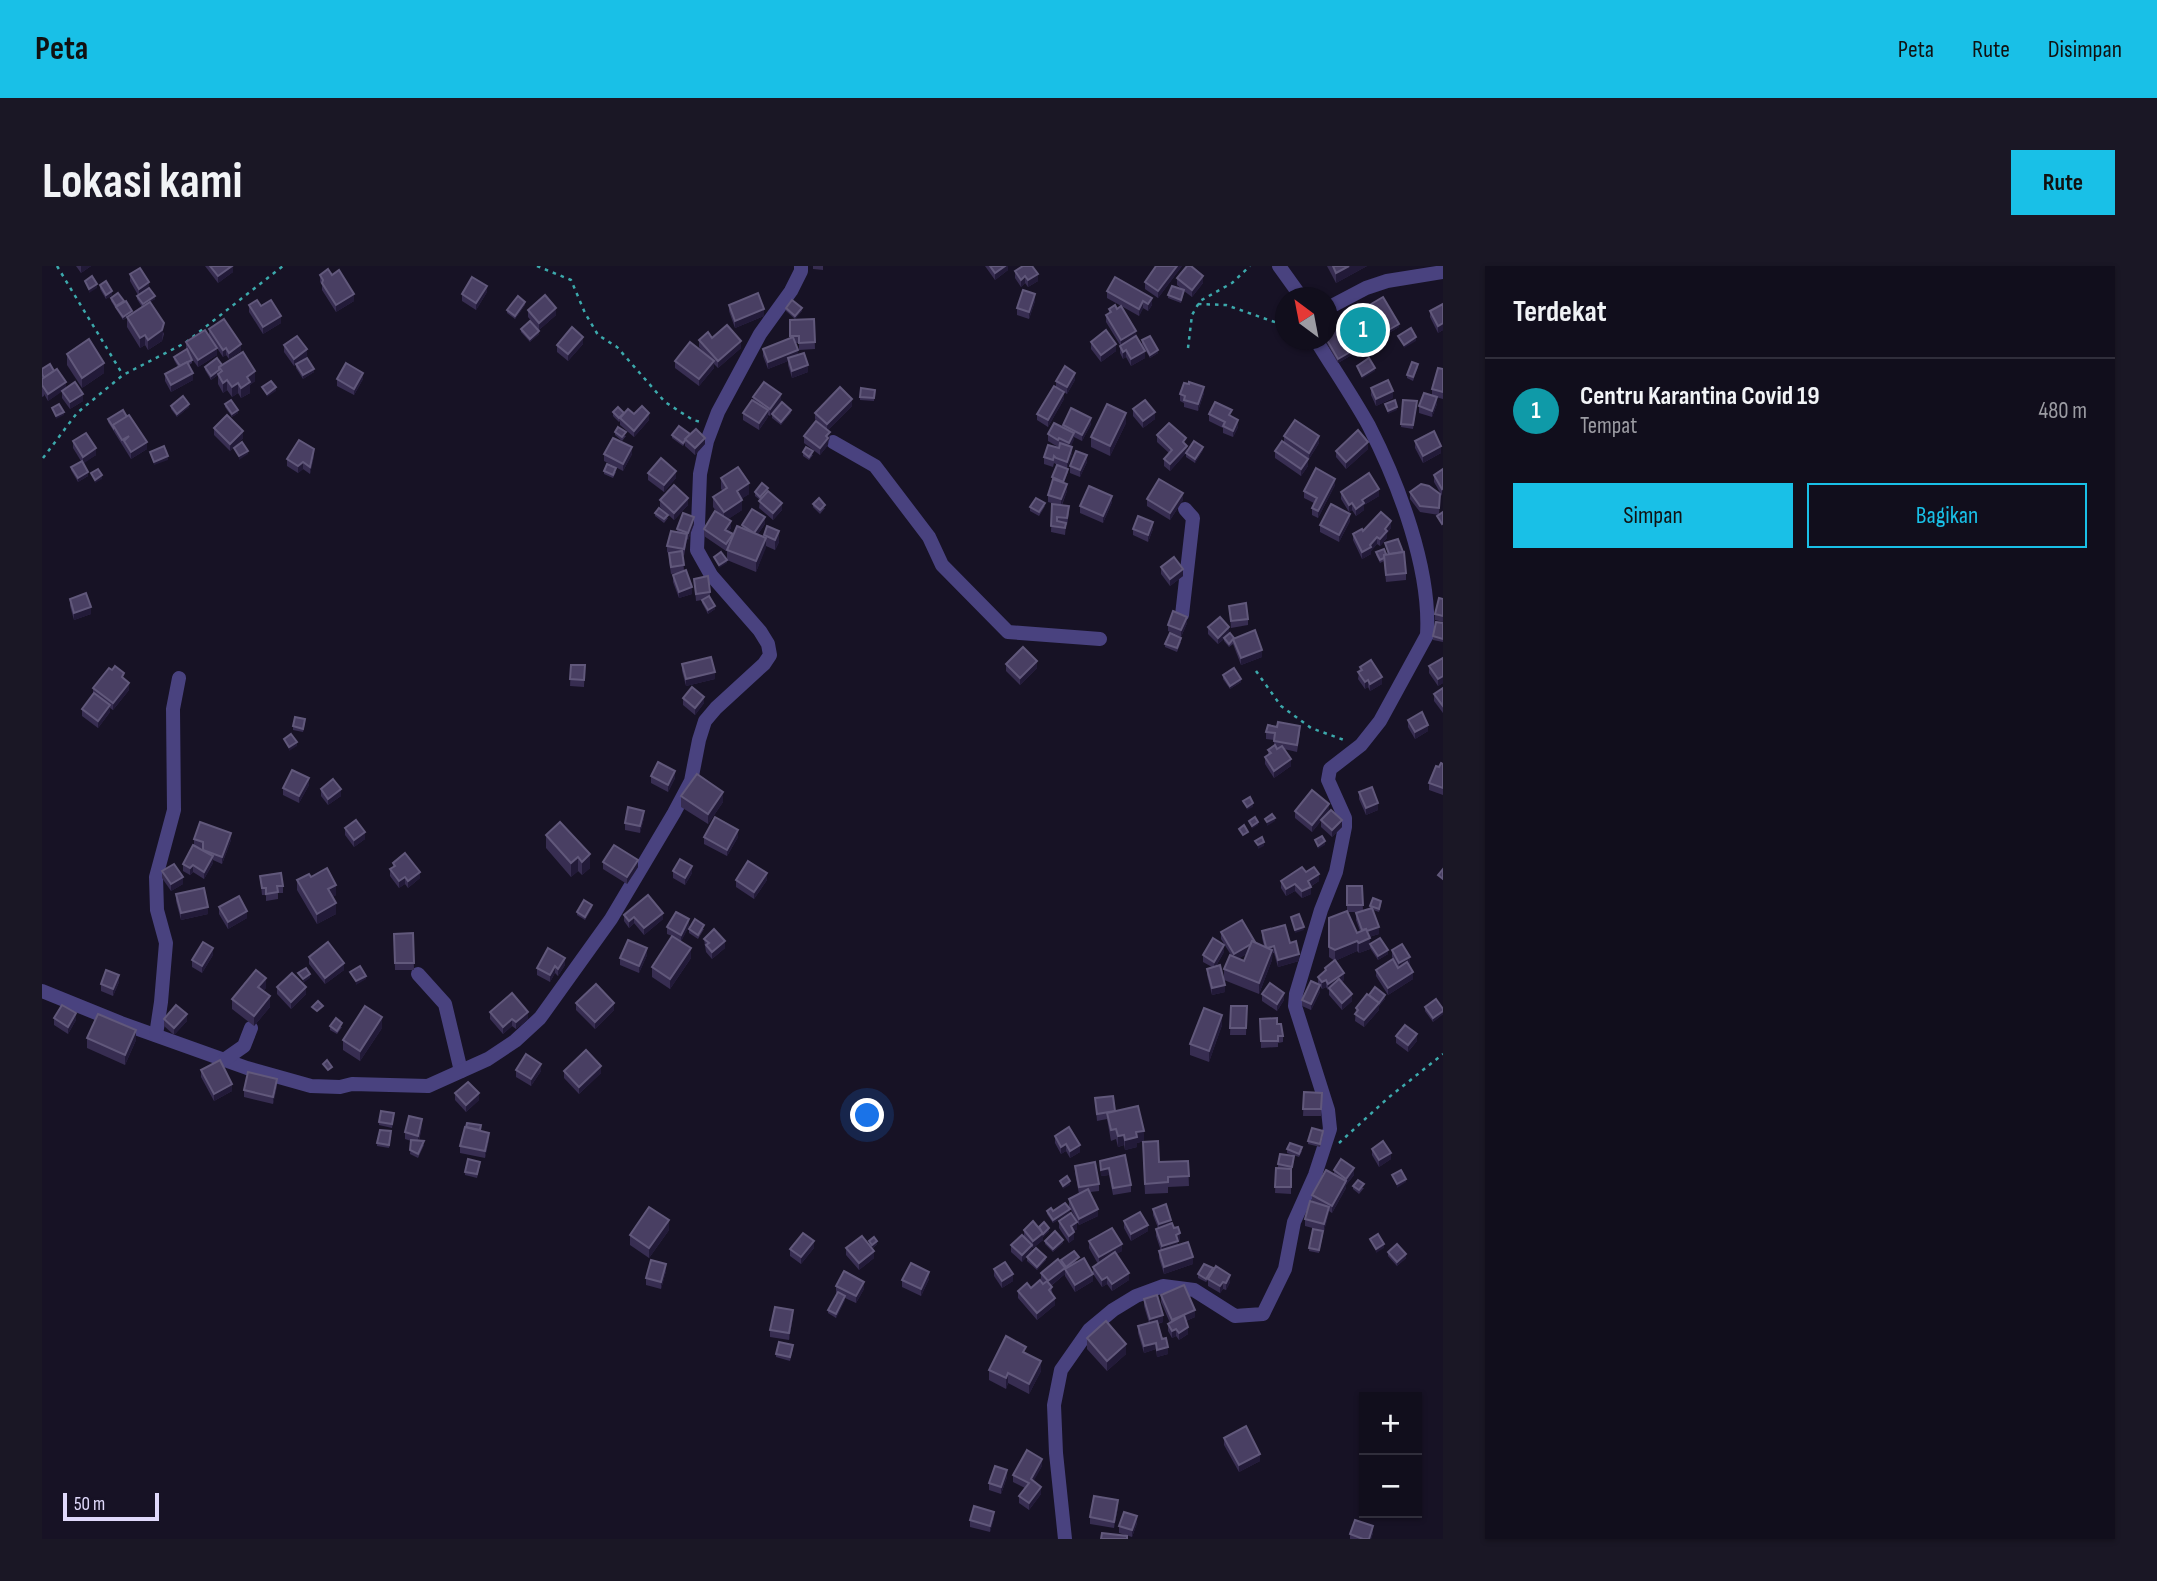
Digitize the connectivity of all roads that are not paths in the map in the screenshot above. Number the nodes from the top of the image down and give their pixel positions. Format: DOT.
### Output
graph roads {
  1 [pos="801,266"];
  2 [pos="1279,266"];
  3 [pos="1443,272"];
  4 [pos="1294,287"];
  5 [pos="1338,303"];
  6 [pos="1322,350"];
  7 [pos="833,442"];
  8 [pos="1185,509"];
  9 [pos="1182,615"];
  10 [pos="1100,639"];
  11 [pos="179,677"];
  12 [pos="418,974"];
  13 [pos="42,991"];
  14 [pos="251,1028"];
  15 [pos="156,1035"];
  16 [pos="224,1060"];
  17 [pos="461,1071"];
  18 [pos="1065,1539"];
  1 -- 17 [label="street"];
  2 -- 4 [label="street"];
  3 -- 5 [label="street"];
  6 -- 18 [label="street"];
  7 -- 10 [label="street"];
  8 -- 9 [label="street"];
  11 -- 15 [label="street"];
  12 -- 17 [label="street"];
  13 -- 15 [label="street"];
  14 -- 16 [label="street"];
  15 -- 16 [label="street"];
  16 -- 17 [label="street"];
}
